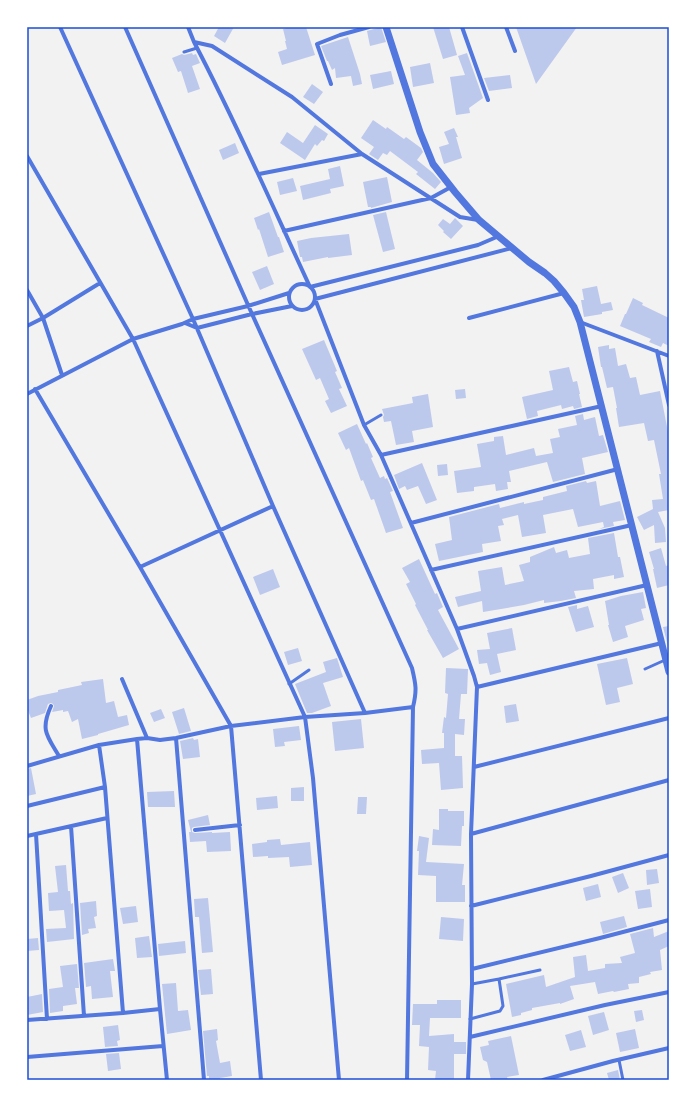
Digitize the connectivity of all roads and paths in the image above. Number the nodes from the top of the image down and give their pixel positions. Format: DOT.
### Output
graph roads {
  1 [pos="60,27"];
  2 [pos="125,27"];
  3 [pos="188,27"];
  4 [pos="369,27"];
  5 [pos="386,27"];
  6 [pos="462,27"];
  7 [pos="506,27"];
  8 [pos="194,42"];
  9 [pos="197,48"];
  10 [pos="515,51"];
  11 [pos="184,52"];
  12 [pos="331,84"];
  13 [pos="488,100"];
  14 [pos="362,154"];
  15 [pos="27,156"];
  16 [pos="259,174"];
  17 [pos="451,186"];
  18 [pos="431,198"];
  19 [pos="479,220"];
  20 [pos="284,231"];
  21 [pos="499,236"];
  22 [pos="512,248"];
  23 [pos="100,283"];
  24 [pos="310,287"];
  25 [pos="27,290"];
  26 [pos="289,293"];
  27 [pos="564,293"];
  28 [pos="315,299"];
  29 [pos="248,306"];
  30 [pos="292,306"];
  31 [pos="252,314"];
  32 [pos="43,318"];
  33 [pos="469,318"];
  34 [pos="193,319"];
  35 [pos="580,322"];
  36 [pos="185,323"];
  37 [pos="27,326"];
  38 [pos="197,328"];
  39 [pos="133,339"];
  40 [pos="657,351"];
  41 [pos="669,356"];
  42 [pos="62,375"];
  43 [pos="35,389"];
  44 [pos="27,394"];
  45 [pos="669,405"];
  46 [pos="602,406"];
  47 [pos="381,415"];
  48 [pos="364,425"];
  49 [pos="381,455"];
  50 [pos="618,469"];
  51 [pos="274,506"];
  52 [pos="411,523"];
  53 [pos="632,525"];
  54 [pos="219,531"];
  55 [pos="140,567"];
  56 [pos="431,570"];
  57 [pos="647,585"];
  58 [pos="457,628"];
  59 [pos="662,643"];
  60 [pos="666,660"];
  61 [pos="645,669"];
  62 [pos="309,670"];
  63 [pos="669,672"];
  64 [pos="122,679"];
  65 [pos="289,684"];
  66 [pos="476,687"];
  67 [pos="51,706"];
  68 [pos="413,707"];
  69 [pos="365,713"];
  70 [pos="305,717"];
  71 [pos="669,718"];
  72 [pos="231,726"];
  73 [pos="147,738"];
  74 [pos="176,738"];
  75 [pos="137,739"];
  76 [pos="99,745"];
  77 [pos="59,756"];
  78 [pos="27,766"];
  79 [pos="474,767"];
  80 [pos="669,780"];
  81 [pos="105,787"];
  82 [pos="27,806"];
  83 [pos="108,818"];
  84 [pos="240,825"];
  85 [pos="71,826"];
  86 [pos="195,830"];
  87 [pos="36,834"];
  88 [pos="471,834"];
  89 [pos="27,836"];
  90 [pos="669,855"];
  91 [pos="471,906"];
  92 [pos="669,920"];
  93 [pos="472,969"];
  94 [pos="540,970"];
  95 [pos="500,979"];
  96 [pos="472,984"];
  97 [pos="669,992"];
  98 [pos="160,1009"];
  99 [pos="123,1014"];
  100 [pos="84,1016"];
  101 [pos="47,1019"];
  102 [pos="470,1019"];
  103 [pos="27,1020"];
  104 [pos="470,1037"];
  105 [pos="163,1046"];
  106 [pos="669,1048"];
  107 [pos="27,1057"];
  108 [pos="619,1060"];
  109 [pos="167,1080"];
  110 [pos="204,1080"];
  111 [pos="261,1080"];
  112 [pos="339,1080"];
  113 [pos="406,1080"];
  114 [pos="468,1080"];
  115 [pos="543,1080"];
  116 [pos="623,1080"];
  1 -- 34 [label="street"];
  2 -- 29 [label="street"];
  3 -- 8 [label="street"];
  4 -- 12 [label="street"];
  5 -- 17 [label="street"];
  6 -- 13 [label="street"];
  7 -- 10 [label="street"];
  8 -- 9 [label="street"];
  8 -- 14 [label="street"];
  9 -- 11 [label="lane"];
  9 -- 16 [label="street"];
  14 -- 16 [label="street"];
  14 -- 18 [label="street"];
  15 -- 23 [label="street"];
  16 -- 20 [label="street"];
  17 -- 18 [label="street"];
  17 -- 19 [label="street"];
  18 -- 19 [label="street"];
  18 -- 20 [label="street"];
  19 -- 21 [label="street"];
  20 -- 24 [label="street"];
  21 -- 22 [label="street"];
  21 -- 24 [label="street"];
  22 -- 27 [label="street"];
  22 -- 28 [label="street"];
  23 -- 32 [label="street"];
  23 -- 39 [label="street"];
  24 -- 26 [label="street"];
  24 -- 28 [label="street"];
  25 -- 32 [label="street"];
  26 -- 29 [label="street"];
  26 -- 30 [label="street"];
  27 -- 33 [label="street"];
  27 -- 35 [label="street"];
  28 -- 30 [label="street"];
  28 -- 48 [label="street"];
  29 -- 31 [label="street"];
  29 -- 34 [label="street"];
  30 -- 31 [label="street"];
  31 -- 38 [label="street"];
  31 -- 68 [label="street"];
  32 -- 37 [label="street"];
  32 -- 42 [label="street"];
  34 -- 36 [label="street"];
  34 -- 38 [label="street"];
  35 -- 40 [label="street"];
  35 -- 46 [label="street"];
  36 -- 38 [label="street"];
  36 -- 39 [label="street"];
  38 -- 51 [label="street"];
  39 -- 42 [label="street"];
  39 -- 54 [label="street"];
  40 -- 41 [label="street"];
  40 -- 45 [label="street"];
  42 -- 43 [label="street"];
  43 -- 44 [label="street"];
  43 -- 55 [label="street"];
  46 -- 49 [label="street"];
  46 -- 50 [label="street"];
  47 -- 48 [label="lane"];
  48 -- 49 [label="street"];
  49 -- 52 [label="street"];
  50 -- 52 [label="street"];
  50 -- 53 [label="street"];
  51 -- 54 [label="street"];
  51 -- 69 [label="street"];
  52 -- 56 [label="street"];
  53 -- 56 [label="street"];
  53 -- 57 [label="street"];
  54 -- 55 [label="street"];
  54 -- 65 [label="street"];
  55 -- 72 [label="street"];
  56 -- 58 [label="street"];
  57 -- 58 [label="street"];
  57 -- 59 [label="street"];
  58 -- 66 [label="street"];
  59 -- 60 [label="street"];
  59 -- 66 [label="street"];
  60 -- 61 [label="lane"];
  60 -- 63 [label="street"];
  62 -- 65 [label="lane"];
  64 -- 73 [label="street"];
  65 -- 70 [label="street"];
  66 -- 79 [label="street"];
  67 -- 77 [label="street"];
  68 -- 69 [label="street"];
  68 -- 113 [label="street"];
  69 -- 70 [label="street"];
  70 -- 72 [label="street"];
  70 -- 112 [label="street"];
  71 -- 79 [label="street"];
  72 -- 74 [label="street"];
  72 -- 84 [label="street"];
  73 -- 74 [label="street"];
  73 -- 75 [label="street"];
  74 -- 110 [label="street"];
  75 -- 76 [label="street"];
  75 -- 98 [label="street"];
  76 -- 77 [label="street"];
  76 -- 81 [label="street"];
  77 -- 78 [label="street"];
  79 -- 88 [label="street"];
  80 -- 88 [label="street"];
  81 -- 82 [label="street"];
  81 -- 83 [label="street"];
  83 -- 85 [label="street"];
  83 -- 99 [label="street"];
  84 -- 86 [label="street"];
  84 -- 111 [label="street"];
  85 -- 87 [label="street"];
  85 -- 100 [label="street"];
  87 -- 89 [label="street"];
  87 -- 101 [label="street"];
  88 -- 91 [label="street"];
  90 -- 91 [label="street"];
  91 -- 93 [label="street"];
  92 -- 93 [label="street"];
  93 -- 96 [label="street"];
  94 -- 95 [label="lane"];
  95 -- 96 [label="lane"];
  95 -- 102 [label="lane"];
  96 -- 102 [label="street"];
  97 -- 104 [label="street"];
  98 -- 99 [label="street"];
  98 -- 105 [label="street"];
  99 -- 100 [label="street"];
  100 -- 101 [label="street"];
  101 -- 103 [label="street"];
  102 -- 104 [label="street"];
  104 -- 114 [label="street"];
  105 -- 107 [label="street"];
  105 -- 109 [label="street"];
  106 -- 108 [label="street"];
  108 -- 115 [label="street"];
  108 -- 116 [label="lane"];
}
